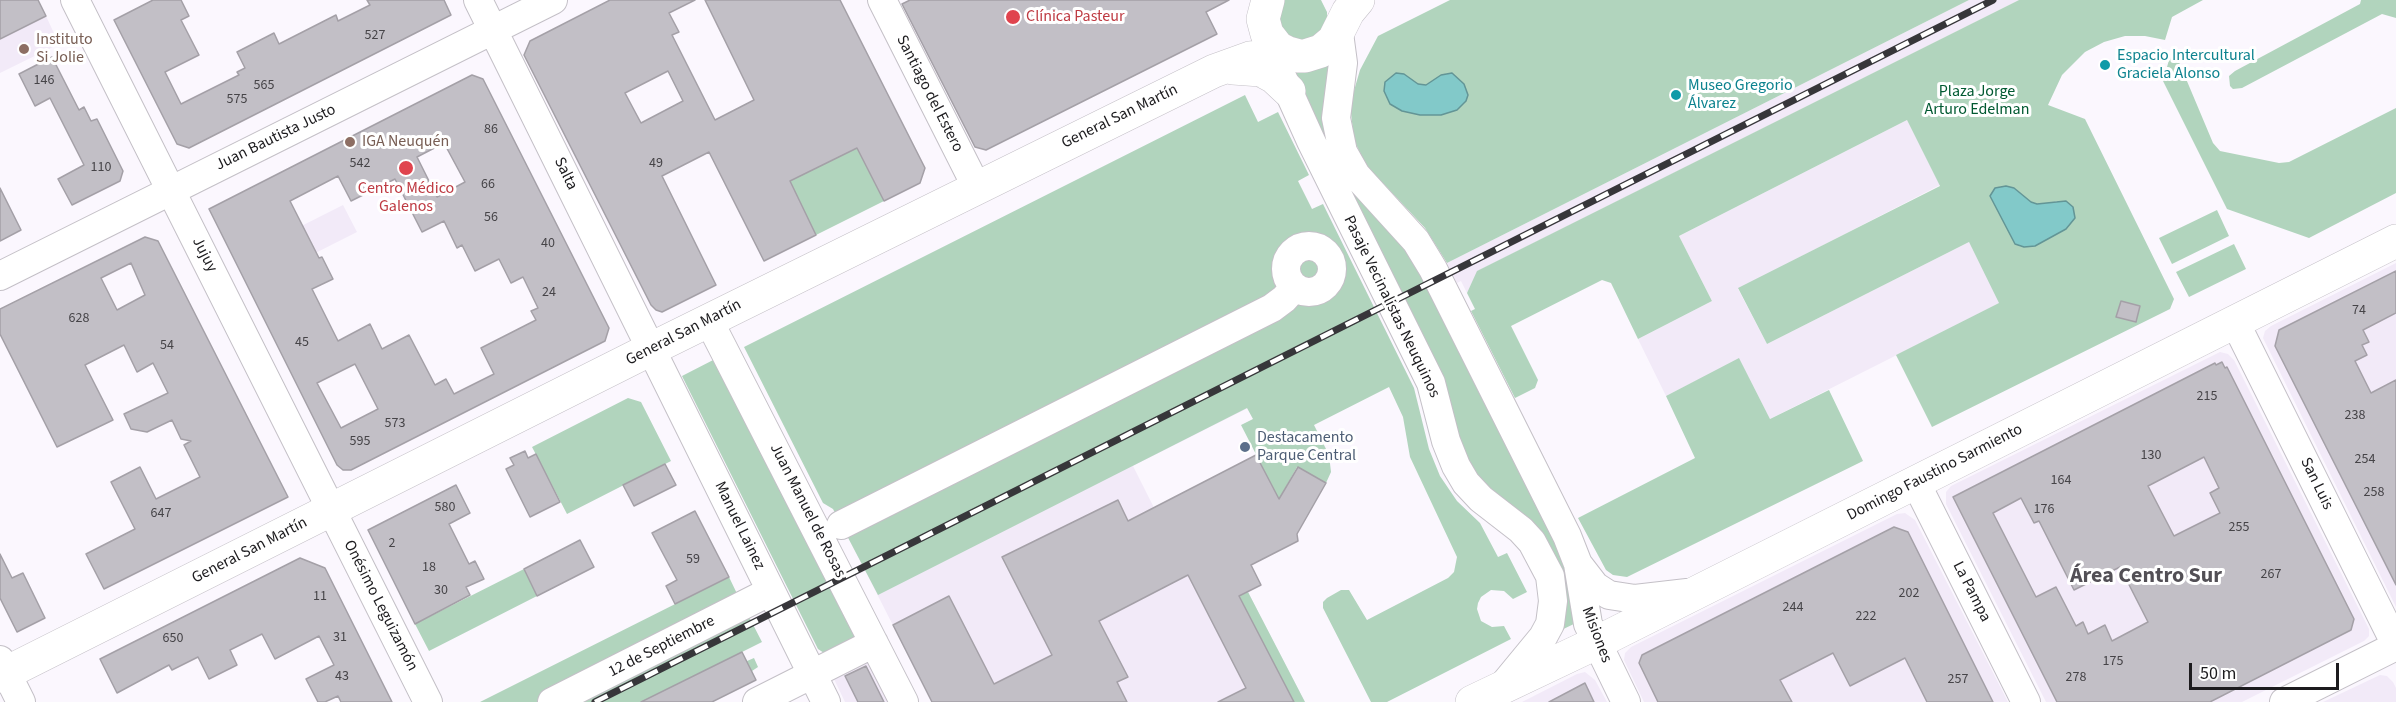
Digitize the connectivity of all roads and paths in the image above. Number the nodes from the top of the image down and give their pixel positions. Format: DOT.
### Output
graph roads {
  1 [pos="75,0"];
  2 [pos="478,0"];
  3 [pos="553,0"];
  4 [pos="882,0"];
  5 [pos="1342,10"];
  6 [pos="493,30"];
  7 [pos="1276,35"];
  8 [pos="1214,71"];
  9 [pos="1289,91"];
  10 [pos="977,188"];
  11 [pos="171,190"];
  12 [pos="2396,241"];
  13 [pos="0,276"];
  14 [pos="1295,287"];
  15 [pos="709,321"];
  16 [pos="2235,322"];
  17 [pos="651,349"];
  18 [pos="1916,483"];
  19 [pos="332,510"];
  20 [pos="841,525"];
  21 [pos="1578,564"];
  22 [pos="771,591"];
  23 [pos="1700,591"];
  24 [pos="874,644"];
  25 [pos="1596,644"];
  26 [pos="2396,646"];
  27 [pos="2,670"];
  28 [pos="812,674"];
  29 [pos="1487,695"];
  30 [pos="21,702"];
  31 [pos="428,702"];
  32 [pos="552,702"];
  33 [pos="757,702"];
  34 [pos="826,702"];
  35 [pos="904,702"];
  36 [pos="1626,702"];
  37 [pos="2026,702"];
  38 [pos="2284,702"];
  1 -- 11 [label="street, Jujuy"];
  2 -- 6 [label="street, Salta"];
  3 -- 6 [label="street, Juan Bautista Justo"];
  4 -- 10 [label="street, Santiago del Estero"];
  5 -- 7 [label="main road, General San Martín"];
  5 -- 21 [label="street, Pasaje Vecinalistas Neuquinos"];
  6 -- 11 [label="street, Juan Bautista Justo"];
  6 -- 17 [label="street, Salta"];
  7 -- 8 [label="main road, General San Martín"];
  7 -- 9 [label="street, Pasaje Vecinalistas Neuquinos"];
  8 -- 9 [label="main road"];
  8 -- 10 [label="main road, General San Martín"];
  9 -- 29 [label="street, Pasaje Vecinalistas Neuquinos"];
  10 -- 15 [label="main road, General San Martín"];
  11 -- 13 [label="street, Juan Bautista Justo"];
  11 -- 19 [label="street, Jujuy"];
  12 -- 16 [label="main road, Domingo Faustino Sarmiento"];
  14 -- 20 [label="street"];
  15 -- 17 [label="main road, General San Martín"];
  15 -- 24 [label="street, Juan Manuel de Rosas"];
  16 -- 18 [label="main road, Domingo Faustino Sarmiento"];
  16 -- 26 [label="street, San Luis"];
  17 -- 19 [label="main road, General San Martín"];
  17 -- 22 [label="street, Manuel Lainez"];
  18 -- 23 [label="main road, Domingo Faustino Sarmiento"];
  18 -- 37 [label="street, La Pampa"];
  19 -- 27 [label="main road, General San Martín"];
  19 -- 31 [label="street, Onésimo Leguizamón"];
  21 -- 23 [label="street, Pasaje Vecinalistas Neuquinos"];
  21 -- 25 [label="street, Misiones"];
  22 -- 28 [label="street, Manuel Lainez"];
  22 -- 32 [label="street, 12 de Septiembre"];
  23 -- 25 [label="main road, Domingo Faustino Sarmiento"];
  24 -- 28 [label="street"];
  24 -- 35 [label="street, Juan Manuel de Rosas"];
  25 -- 29 [label="main road, Domingo Faustino Sarmiento"];
  25 -- 36 [label="street, Misiones"];
  26 -- 38 [label="street"];
  27 -- 30 [label="street"];
  28 -- 33 [label="street"];
  28 -- 34 [label="street, Manuel Lainez"];
}
